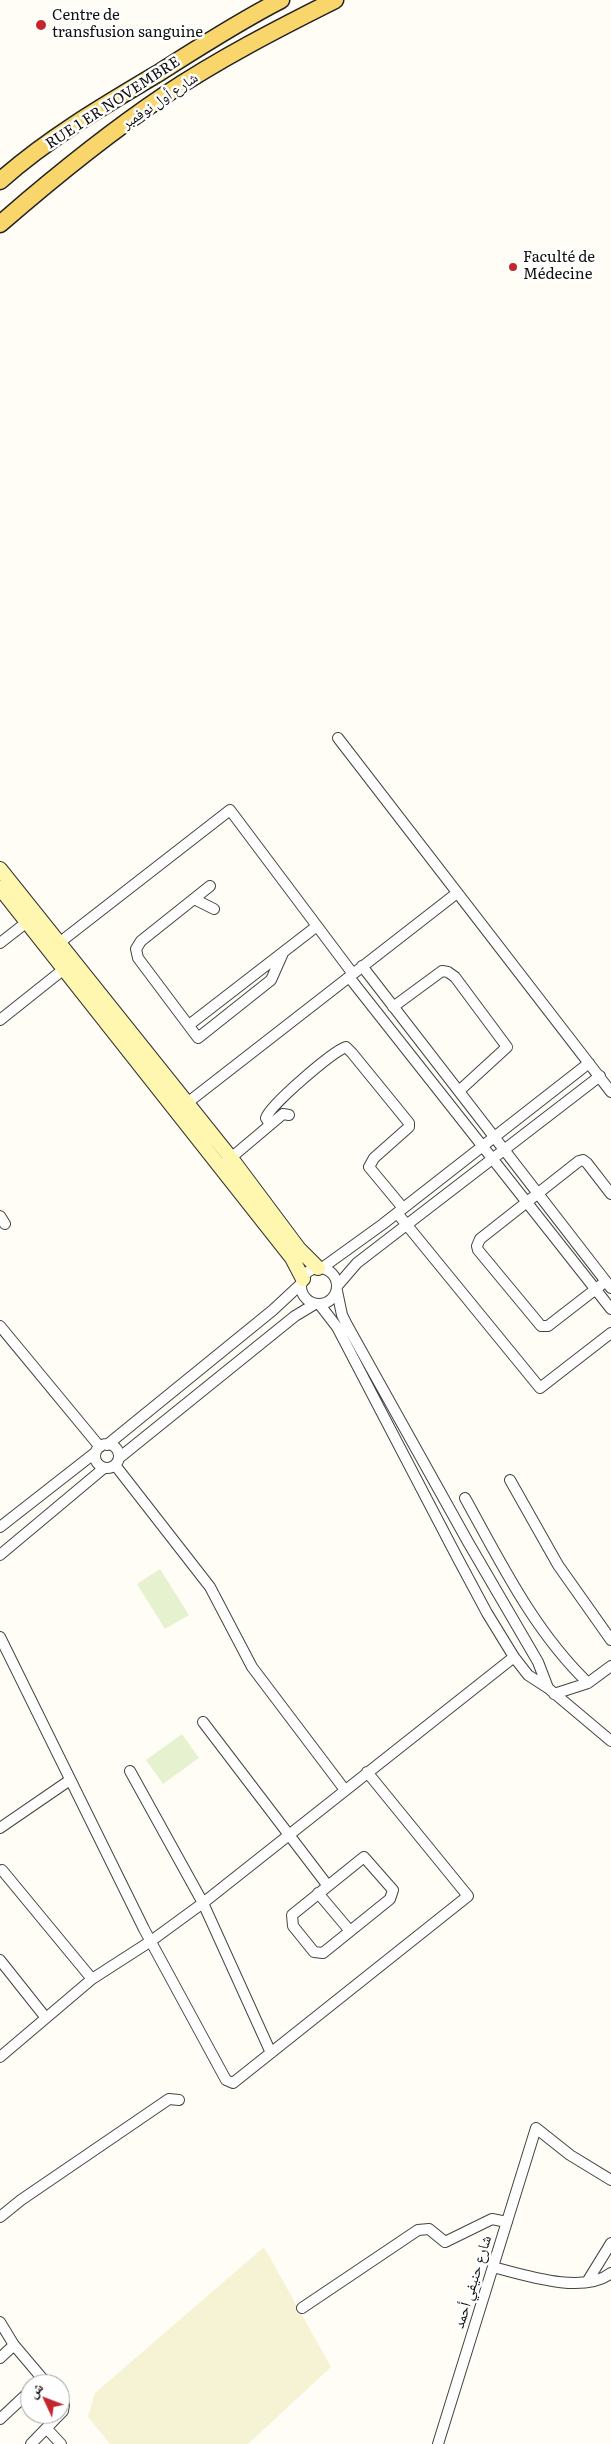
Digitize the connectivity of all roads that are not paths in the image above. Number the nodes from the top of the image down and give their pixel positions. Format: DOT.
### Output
graph roads {
  1 [pos="281,0"];
  2 [pos="335,0"];
  3 [pos="0,181"];
  4 [pos="0,224"];
  5 [pos="338,738"];
  6 [pos="0,869"];
  7 [pos="210,886"];
  8 [pos="0,888"];
  9 [pos="457,893"];
  10 [pos="194,899"];
  11 [pos="214,909"];
  12 [pos="26,922"];
  13 [pos="317,926"];
  14 [pos="59,943"];
  15 [pos="0,944"];
  16 [pos="283,952"];
  17 [pos="362,966"];
  18 [pos="64,969"];
  19 [pos="351,975"];
  20 [pos="394,1007"];
  21 [pos="0,1020"];
  22 [pos="189,1025"];
  23 [pos="589,1063"];
  24 [pos="600,1076"];
  25 [pos="459,1091"];
  26 [pos="611,1092"];
  27 [pos="181,1108"];
  28 [pos="290,1115"];
  29 [pos="270,1126"];
  30 [pos="494,1137"];
  31 [pos="482,1146"];
  32 [pos="505,1150"];
  33 [pos="232,1158"];
  34 [pos="492,1160"];
  35 [pos="220,1167"];
  36 [pos="538,1193"];
  37 [pos="611,1194"];
  38 [pos="526,1202"];
  39 [pos="400,1211"];
  40 [pos="408,1227"];
  41 [pos="320,1268"];
  42 [pos="302,1281"];
  43 [pos="609,1282"];
  44 [pos="337,1288"];
  45 [pos="595,1289"];
  46 [pos="317,1304"];
  47 [pos="611,1309"];
  48 [pos="0,1326"];
  49 [pos="611,1333"];
  50 [pos="101,1448"];
  51 [pos="113,1464"];
  52 [pos="510,1480"];
  53 [pos="465,1498"];
  54 [pos="0,1527"];
  55 [pos="0,1555"];
  56 [pos="0,1637"];
  57 [pos="611,1640"];
  58 [pos="514,1657"];
  59 [pos="611,1666"];
  60 [pos="588,1683"];
  61 [pos="551,1691"];
  62 [pos="202,1722"];
  63 [pos="611,1741"];
  64 [pos="130,1771"];
  65 [pos="368,1772"];
  66 [pos="70,1780"];
  67 [pos="345,1790"];
  68 [pos="0,1828"];
  69 [pos="288,1835"];
  70 [pos="2,1870"];
  71 [pos="328,1886"];
  72 [pos="318,1893"];
  73 [pos="203,1903"];
  74 [pos="350,1931"];
  75 [pos="151,1941"];
  76 [pos="0,1960"];
  77 [pos="92,1979"];
  78 [pos="46,2018"];
  79 [pos="271,2053"];
  80 [pos="0,2057"];
  81 [pos="179,2100"];
  82 [pos="611,2180"];
  83 [pos="0,2217"];
  84 [pos="507,2222"];
  85 [pos="611,2243"];
  86 [pos="493,2267"];
  87 [pos="611,2273"];
  88 [pos="587,2282"];
  89 [pos="302,2308"];
  90 [pos="0,2322"];
  91 [pos="14,2344"];
  92 [pos="0,2358"];
  93 [pos="36,2374"];
  94 [pos="20,2400"];
  95 [pos="0,2419"];
  96 [pos="51,2424"];
  97 [pos="47,2429"];
  98 [pos="31,2444"];
  99 [pos="61,2444"];
  100 [pos="438,2444"];
  1 -- 3 [label="main road, RUE 1 ER NOVEMBRE"];
  2 -- 4 [label="main road, شارع أول نوفمبر"];
  5 -- 9 [label="street"];
  6 -- 14 [label="street"];
  7 -- 10 [label="street"];
  8 -- 12 [label="street"];
  9 -- 17 [label="street"];
  9 -- 23 [label="street"];
  10 -- 11 [label="street"];
  10 -- 22 [label="street"];
  12 -- 15 [label="street"];
  12 -- 18 [label="street"];
  13 -- 14 [label="street"];
  13 -- 16 [label="street"];
  13 -- 19 [label="street"];
  14 -- 27 [label="street"];
  16 -- 22 [label="street"];
  16 -- 22 [label="street"];
  17 -- 19 [label="street"];
  17 -- 20 [label="street"];
  18 -- 21 [label="street"];
  18 -- 27 [label="street"];
  19 -- 27 [label="street"];
  19 -- 31 [label="street"];
  20 -- 25 [label="street"];
  20 -- 25 [label="street"];
  23 -- 24 [label="street"];
  23 -- 30 [label="street"];
  24 -- 26 [label="street"];
  24 -- 32 [label="street"];
  25 -- 30 [label="street"];
  27 -- 33 [label="street"];
  27 -- 35 [label="street"];
  28 -- 29 [label="street"];
  29 -- 33 [label="street"];
  29 -- 39 [label="street"];
  30 -- 31 [label="street"];
  30 -- 32 [label="street"];
  31 -- 34 [label="street"];
  31 -- 39 [label="street"];
  32 -- 34 [label="street"];
  32 -- 36 [label="street"];
  33 -- 35 [label="street"];
  33 -- 41 [label="street"];
  34 -- 38 [label="street"];
  34 -- 40 [label="street"];
  35 -- 42 [label="street"];
  36 -- 37 [label="street"];
  36 -- 38 [label="street"];
  36 -- 43 [label="street"];
  38 -- 45 [label="street"];
  38 -- 45 [label="street"];
  39 -- 40 [label="street"];
  39 -- 41 [label="street"];
  40 -- 44 [label="street"];
  40 -- 49 [label="street"];
  41 -- 42 [label="street"];
  41 -- 44 [label="street"];
  42 -- 46 [label="street"];
  42 -- 50 [label="street"];
  43 -- 45 [label="street"];
  44 -- 46 [label="street"];
  44 -- 61 [label="street"];
  45 -- 47 [label="street"];
  46 -- 51 [label="street"];
  46 -- 58 [label="street"];
  48 -- 50 [label="street"];
  50 -- 51 [label="street"];
  50 -- 51 [label="street"];
  50 -- 54 [label="street"];
  51 -- 55 [label="street"];
  51 -- 67 [label="street"];
  52 -- 57 [label="street"];
  53 -- 60 [label="street"];
  56 -- 66 [label="street"];
  58 -- 61 [label="street"];
  58 -- 65 [label="street"];
  59 -- 60 [label="street"];
  60 -- 61 [label="street"];
  61 -- 63 [label="street"];
  62 -- 69 [label="street"];
  64 -- 73 [label="street"];
  65 -- 67 [label="street"];
  65 -- 79 [label="street"];
  66 -- 68 [label="street"];
  66 -- 75 [label="street"];
  67 -- 69 [label="street"];
  69 -- 71 [label="street"];
  69 -- 73 [label="street"];
  70 -- 77 [label="street"];
  71 -- 72 [label="street"];
  71 -- 74 [label="street"];
  72 -- 74 [label="street"];
  72 -- 74 [label="street"];
  73 -- 75 [label="street"];
  73 -- 79 [label="street"];
  75 -- 77 [label="street"];
  75 -- 79 [label="street"];
  76 -- 78 [label="street"];
  77 -- 78 [label="street"];
  78 -- 80 [label="street"];
  81 -- 83 [label="street"];
  82 -- 84 [label="street, شارع حنيفي أحمد"];
  84 -- 86 [label="street, شارع حنيفي أحمد"];
  84 -- 89 [label="street"];
  85 -- 88 [label="street"];
  86 -- 88 [label="street"];
  86 -- 100 [label="street, شارع حنيفي أحمد"];
  87 -- 88 [label="street"];
  90 -- 91 [label="street"];
  91 -- 92 [label="street"];
  91 -- 93 [label="street"];
  94 -- 95 [label="street"];
  96 -- 97 [label="street"];
  97 -- 98 [label="street"];
  97 -- 99 [label="street"];
}
